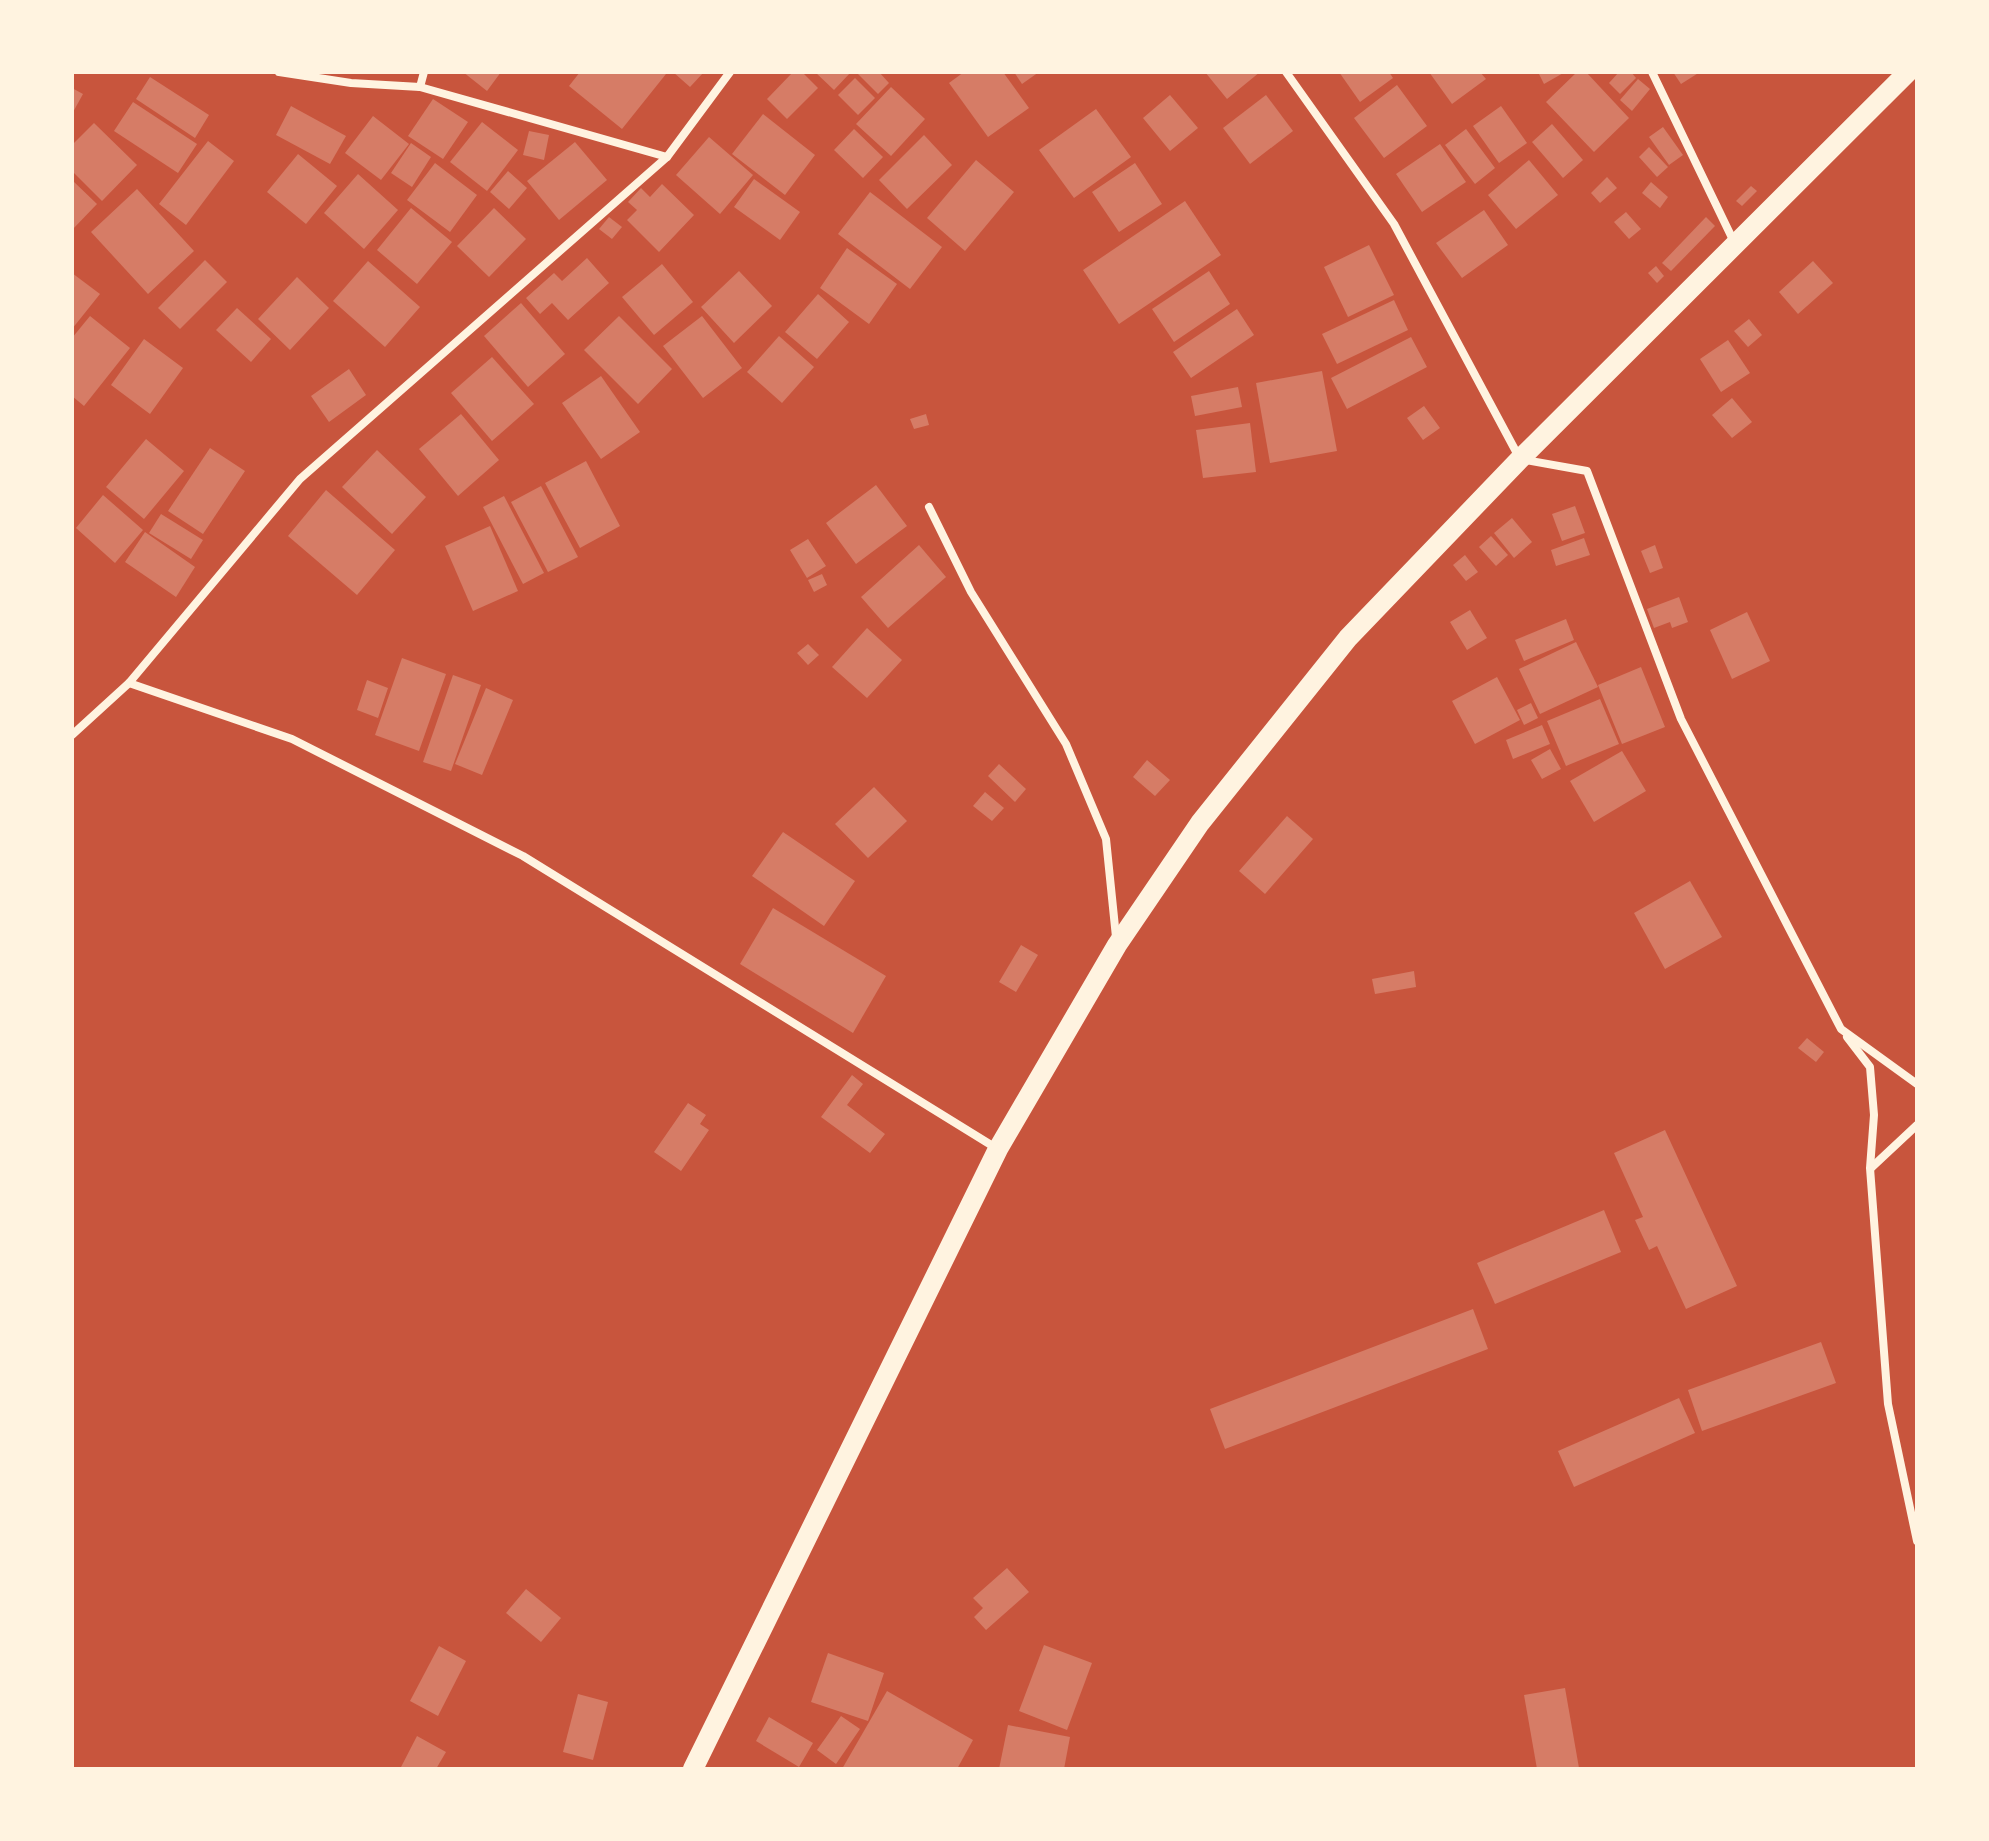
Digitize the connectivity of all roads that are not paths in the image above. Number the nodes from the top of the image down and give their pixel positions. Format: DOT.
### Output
graph roads {
  1 [pos="279,72"];
  2 [pos="424,72"];
  3 [pos="730,72"];
  4 [pos="1286,72"];
  5 [pos="1652,72"];
  6 [pos="1908,72"];
  7 [pos="420,87"];
  8 [pos="667,157"];
  9 [pos="1735,245"];
  10 [pos="1520,459"];
  11 [pos="929,507"];
  12 [pos="129,683"];
  13 [pos="72,735"];
  14 [pos="1117,945"];
  15 [pos="1841,1029"];
  16 [pos="1917,1084"];
  17 [pos="1917,1125"];
  18 [pos="998,1149"];
  19 [pos="1870,1168"];
  20 [pos="1917,1541"];
  21 [pos="693,1769"];
  1 -- 7 [label="street"];
  2 -- 7 [label="street"];
  3 -- 8 [label="street"];
  4 -- 10 [label="street"];
  5 -- 9 [label="street"];
  6 -- 9 [label="main road"];
  7 -- 8 [label="street"];
  8 -- 12 [label="street"];
  9 -- 10 [label="main road"];
  10 -- 14 [label="main road"];
  10 -- 15 [label="street"];
  11 -- 14 [label="street"];
  12 -- 13 [label="street"];
  12 -- 18 [label="street"];
  14 -- 18 [label="main road"];
  15 -- 16 [label="street"];
  15 -- 19 [label="street"];
  17 -- 19 [label="street"];
  18 -- 21 [label="main road"];
  19 -- 20 [label="street"];
}
